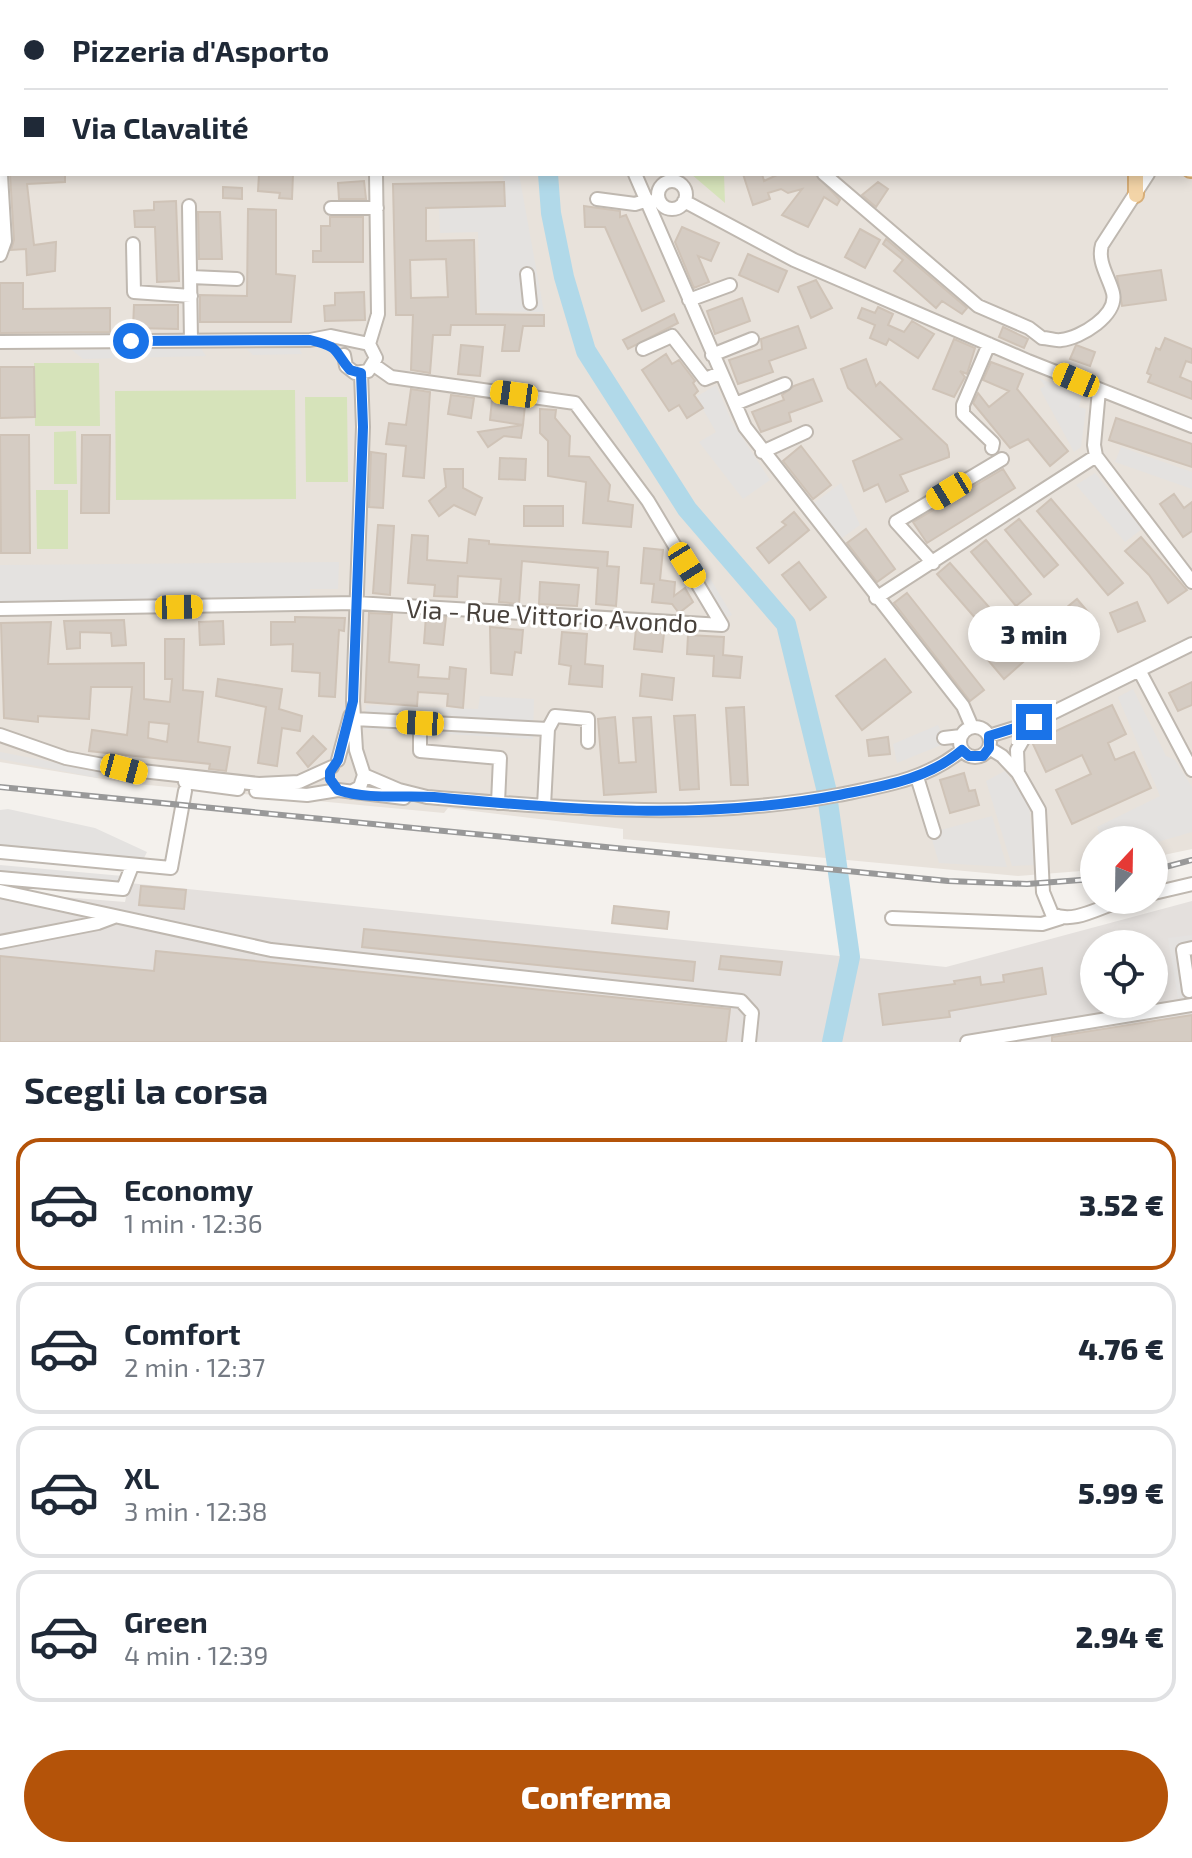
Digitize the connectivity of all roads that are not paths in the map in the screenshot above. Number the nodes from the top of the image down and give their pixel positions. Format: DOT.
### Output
graph roads {
  1 [pos="1,176"];
  2 [pos="376,176"];
  3 [pos="636,176"];
  4 [pos="826,176"];
  5 [pos="660,179"];
  6 [pos="1138,185"];
  7 [pos="597,199"];
  8 [pos="648,200"];
  9 [pos="684,201"];
  10 [pos="189,206"];
  11 [pos="331,208"];
  12 [pos="377,208"];
  13 [pos="668,209"];
  14 [pos="663,235"];
  15 [pos="133,244"];
  16 [pos="0,255"];
  17 [pos="527,274"];
  18 [pos="191,277"];
  19 [pos="237,279"];
  20 [pos="730,285"];
  21 [pos="191,296"];
  22 [pos="689,300"];
  23 [pos="530,303"];
  24 [pos="1042,338"];
  25 [pos="752,339"];
  26 [pos="310,340"];
  27 [pos="191,341"];
  28 [pos="0,342"];
  29 [pos="352,343"];
  30 [pos="369,344"];
  31 [pos="989,344"];
  32 [pos="643,349"];
  33 [pos="344,355"];
  34 [pos="712,355"];
  35 [pos="1028,361"];
  36 [pos="374,365"];
  37 [pos="361,373"];
  38 [pos="720,373"];
  39 [pos="785,384"];
  40 [pos="1099,390"];
  41 [pos="735,404"];
  42 [pos="1192,426"];
  43 [pos="806,432"];
  44 [pos="992,448"];
  45 [pos="762,452"];
  46 [pos="1096,456"];
  47 [pos="1002,459"];
  48 [pos="933,563"];
  49 [pos="1192,582"];
  50 [pos="876,598"];
  51 [pos="356,603"];
  52 [pos="0,609"];
  53 [pos="1192,644"];
  54 [pos="1139,670"];
  55 [pos="353,701"];
  56 [pos="354,719"];
  57 [pos="1034,722"];
  58 [pos="420,723"];
  59 [pos="972,727"];
  60 [pos="548,729"];
  61 [pos="0,735"];
  62 [pos="961,736"];
  63 [pos="944,738"];
  64 [pos="588,742"];
  65 [pos="989,742"];
  66 [pos="962,750"];
  67 [pos="358,762"];
  68 [pos="335,763"];
  69 [pos="124,769"];
  70 [pos="1192,770"];
  71 [pos="1018,773"];
  72 [pos="364,775"];
  73 [pos="917,777"];
  74 [pos="289,784"];
  75 [pos="189,787"];
  76 [pos="345,791"];
  77 [pos="427,797"];
  78 [pos="498,803"];
  79 [pos="544,806"];
  80 [pos="934,832"];
  81 [pos="0,852"];
  82 [pos="132,866"];
  83 [pos="0,878"];
  84 [pos="1192,884"];
  85 [pos="1168,890"];
  86 [pos="0,891"];
  87 [pos="1086,914"];
  88 [pos="114,917"];
  89 [pos="892,918"];
  90 [pos="1061,918"];
  91 [pos="0,942"];
  92 [pos="1192,948"];
  93 [pos="1189,991"];
  94 [pos="1192,1005"];
  95 [pos="749,1042"];
  96 [pos="967,1042"];
  1 -- 16 [label="street"];
  2 -- 12 [label="street"];
  3 -- 8 [label="street"];
  4 -- 24 [label="street"];
  5 -- 9 [label="street"];
  5 -- 13 [label="street"];
  6 -- 24 [label="street"];
  7 -- 8 [label="street"];
  8 -- 14 [label="street"];
  9 -- 13 [label="street"];
  9 -- 31 [label="street"];
  10 -- 18 [label="street"];
  11 -- 12 [label="street"];
  12 -- 30 [label="street"];
  13 -- 14 [label="street"];
  14 -- 22 [label="street"];
  15 -- 21 [label="street"];
  17 -- 23 [label="street"];
  18 -- 19 [label="street"];
  18 -- 21 [label="street"];
  20 -- 22 [label="street"];
  21 -- 27 [label="street"];
  22 -- 34 [label="street"];
  24 -- 35 [label="street"];
  25 -- 34 [label="street"];
  26 -- 27 [label="street"];
  26 -- 29 [label="street"];
  26 -- 33 [label="street"];
  27 -- 28 [label="street"];
  29 -- 30 [label="street"];
  29 -- 33 [label="street"];
  30 -- 36 [label="street"];
  31 -- 35 [label="street"];
  31 -- 44 [label="street"];
  32 -- 38 [label="street"];
  33 -- 37 [label="street"];
  34 -- 38 [label="street"];
  35 -- 40 [label="street"];
  36 -- 37 [label="street"];
  36 -- 51 [label="street, Via - Rue Vittorio Avondo"];
  37 -- 51 [label="street"];
  38 -- 41 [label="street"];
  39 -- 41 [label="street"];
  40 -- 42 [label="street"];
  40 -- 46 [label="street"];
  41 -- 45 [label="street"];
  43 -- 45 [label="street"];
  45 -- 50 [label="street"];
  46 -- 48 [label="street"];
  46 -- 49 [label="street"];
  47 -- 48 [label="street"];
  48 -- 50 [label="street"];
  50 -- 59 [label="street"];
  51 -- 52 [label="street"];
  51 -- 55 [label="street"];
  53 -- 54 [label="street"];
  54 -- 57 [label="street"];
  54 -- 70 [label="street"];
  55 -- 56 [label="street"];
  55 -- 68 [label="street"];
  56 -- 58 [label="street"];
  56 -- 67 [label="street"];
  57 -- 65 [label="street"];
  57 -- 71 [label="street"];
  58 -- 60 [label="street"];
  58 -- 78 [label="street"];
  59 -- 62 [label="street"];
  59 -- 65 [label="street"];
  60 -- 64 [label="street"];
  60 -- 79 [label="street"];
  61 -- 69 [label="street"];
  62 -- 63 [label="street"];
  62 -- 66 [label="street"];
  65 -- 66 [label="street"];
  65 -- 71 [label="street"];
  66 -- 73 [label="street"];
  67 -- 68 [label="street"];
  67 -- 72 [label="street"];
  68 -- 74 [label="street"];
  68 -- 76 [label="street"];
  69 -- 74 [label="street"];
  69 -- 75 [label="street"];
  71 -- 90 [label="street"];
  72 -- 76 [label="street"];
  72 -- 77 [label="street"];
  73 -- 79 [label="street"];
  73 -- 80 [label="street"];
  74 -- 75 [label="street"];
  75 -- 76 [label="street"];
  75 -- 82 [label="street"];
  76 -- 77 [label="street"];
  77 -- 78 [label="street"];
  78 -- 79 [label="street"];
  81 -- 82 [label="street"];
  82 -- 83 [label="street"];
  84 -- 85 [label="street"];
  86 -- 88 [label="street"];
  87 -- 90 [label="street"];
  88 -- 91 [label="street"];
  88 -- 95 [label="street"];
  89 -- 90 [label="street"];
  92 -- 93 [label="street"];
  94 -- 96 [label="street"];
}
